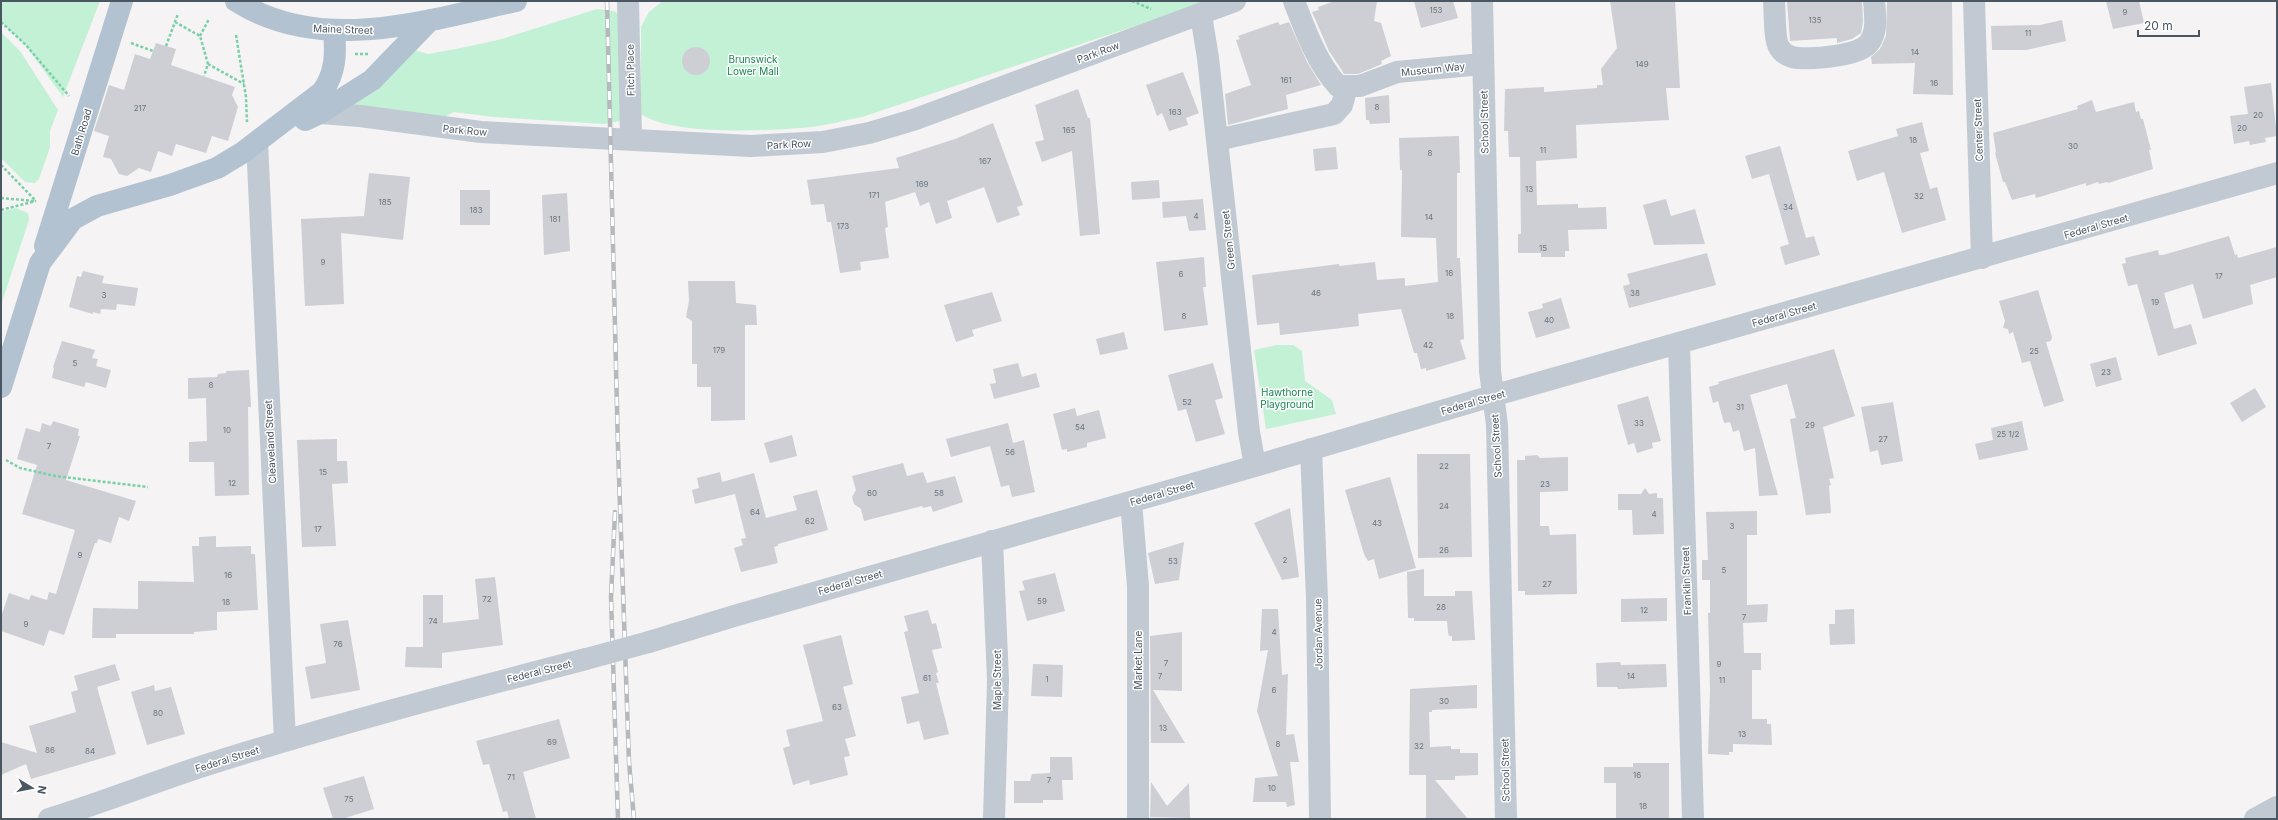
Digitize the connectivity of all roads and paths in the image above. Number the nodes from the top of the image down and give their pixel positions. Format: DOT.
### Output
graph roads {
  1 [pos="122,1"];
  2 [pos="516,1"];
  3 [pos="628,1"];
  4 [pos="1132,1"];
  5 [pos="1235,1"];
  6 [pos="1294,1"];
  7 [pos="1482,1"];
  8 [pos="1774,1"];
  9 [pos="1874,1"];
  10 [pos="1974,1"];
  11 [pos="246,4"];
  12 [pos="1155,10"];
  13 [pos="178,14"];
  14 [pos="1201,15"];
  15 [pos="209,19"];
  16 [pos="430,20"];
  17 [pos="1,22"];
  18 [pos="175,22"];
  19 [pos="334,30"];
  20 [pos="236,35"];
  21 [pos="200,36"];
  22 [pos="126,41"];
  23 [pos="166,46"];
  24 [pos="153,51"];
  25 [pos="349,54"];
  26 [pos="370,54"];
  27 [pos="208,64"];
  28 [pos="1482,64"];
  29 [pos="204,76"];
  30 [pos="244,84"];
  31 [pos="1347,87"];
  32 [pos="69,96"];
  33 [pos="320,113"];
  34 [pos="252,134"];
  35 [pos="631,139"];
  36 [pos="1217,140"];
  37 [pos="1,165"];
  38 [pos="2277,173"];
  39 [pos="65,181"];
  40 [pos="1,198"];
  41 [pos="37,201"];
  42 [pos="97,206"];
  43 [pos="1,210"];
  44 [pos="1982,258"];
  45 [pos="40,263"];
  46 [pos="1679,343"];
  47 [pos="1,387"];
  48 [pos="1492,396"];
  49 [pos="1311,449"];
  50 [pos="6,460"];
  51 [pos="1255,466"];
  52 [pos="148,487"];
  53 [pos="1131,502"];
  54 [pos="992,541"];
  55 [pos="284,741"];
  56 [pos="2277,807"];
  57 [pos="49,819"];
  58 [pos="994,819"];
  59 [pos="1138,819"];
  60 [pos="1320,819"];
  61 [pos="1506,819"];
  62 [pos="1693,819"];
  63 [pos="2255,819"];
  1 -- 39 [label="main road, Bath Road"];
  2 -- 16 [label="main road, Maine Street"];
  3 -- 35 [label="street, Fitch Place"];
  4 -- 12 [label="path"];
  5 -- 14 [label="street, Park Row"];
  6 -- 31 [label="street"];
  7 -- 28 [label="street, School Street"];
  8 -- 9 [label="street"];
  10 -- 44 [label="street, Center Street"];
  11 -- 19 [label="main road, Maine Street"];
  13 -- 18 [label="path"];
  14 -- 35 [label="street, Park Row"];
  14 -- 36 [label="street, Green Street"];
  15 -- 21 [label="path"];
  16 -- 19 [label="main road, Maine Street"];
  16 -- 33 [label="main road"];
  17 -- 32 [label="path"];
  18 -- 21 [label="path"];
  18 -- 23 [label="path"];
  19 -- 34 [label="main road"];
  20 -- 30 [label="path"];
  21 -- 27 [label="path"];
  22 -- 24 [label="path"];
  25 -- 26 [label="path"];
  27 -- 29 [label="path"];
  27 -- 30 [label="path"];
  28 -- 31 [label="street, Museum Way"];
  28 -- 48 [label="street, School Street"];
  30 -- 34 [label="path"];
  31 -- 36 [label="street"];
  33 -- 34 [label="main road"];
  33 -- 35 [label="street, Park Row"];
  34 -- 42 [label="main road"];
  34 -- 55 [label="street, Cleaveland Street"];
  36 -- 51 [label="street, Green Street"];
  37 -- 41 [label="path"];
  38 -- 44 [label="street, Federal Street"];
  39 -- 42 [label="main road"];
  39 -- 45 [label="main road, Bath Road"];
  40 -- 41 [label="path"];
  41 -- 43 [label="path"];
  42 -- 45 [label="main road"];
  44 -- 46 [label="street, Federal Street"];
  45 -- 47 [label="main road, Bath Road"];
  46 -- 48 [label="street, Federal Street"];
  46 -- 62 [label="street, Franklin Street"];
  48 -- 49 [label="street, Federal Street"];
  48 -- 61 [label="street, School Street"];
  49 -- 51 [label="street, Federal Street"];
  49 -- 60 [label="street, Jordan Avenue"];
  50 -- 52 [label="path"];
  51 -- 53 [label="street, Federal Street"];
  53 -- 54 [label="street, Federal Street"];
  53 -- 59 [label="street, Market Lane"];
  54 -- 55 [label="street, Federal Street, bridge"];
  54 -- 58 [label="street, Maple Street"];
  55 -- 57 [label="street, Federal Street"];
  56 -- 63 [label="street"];
}
